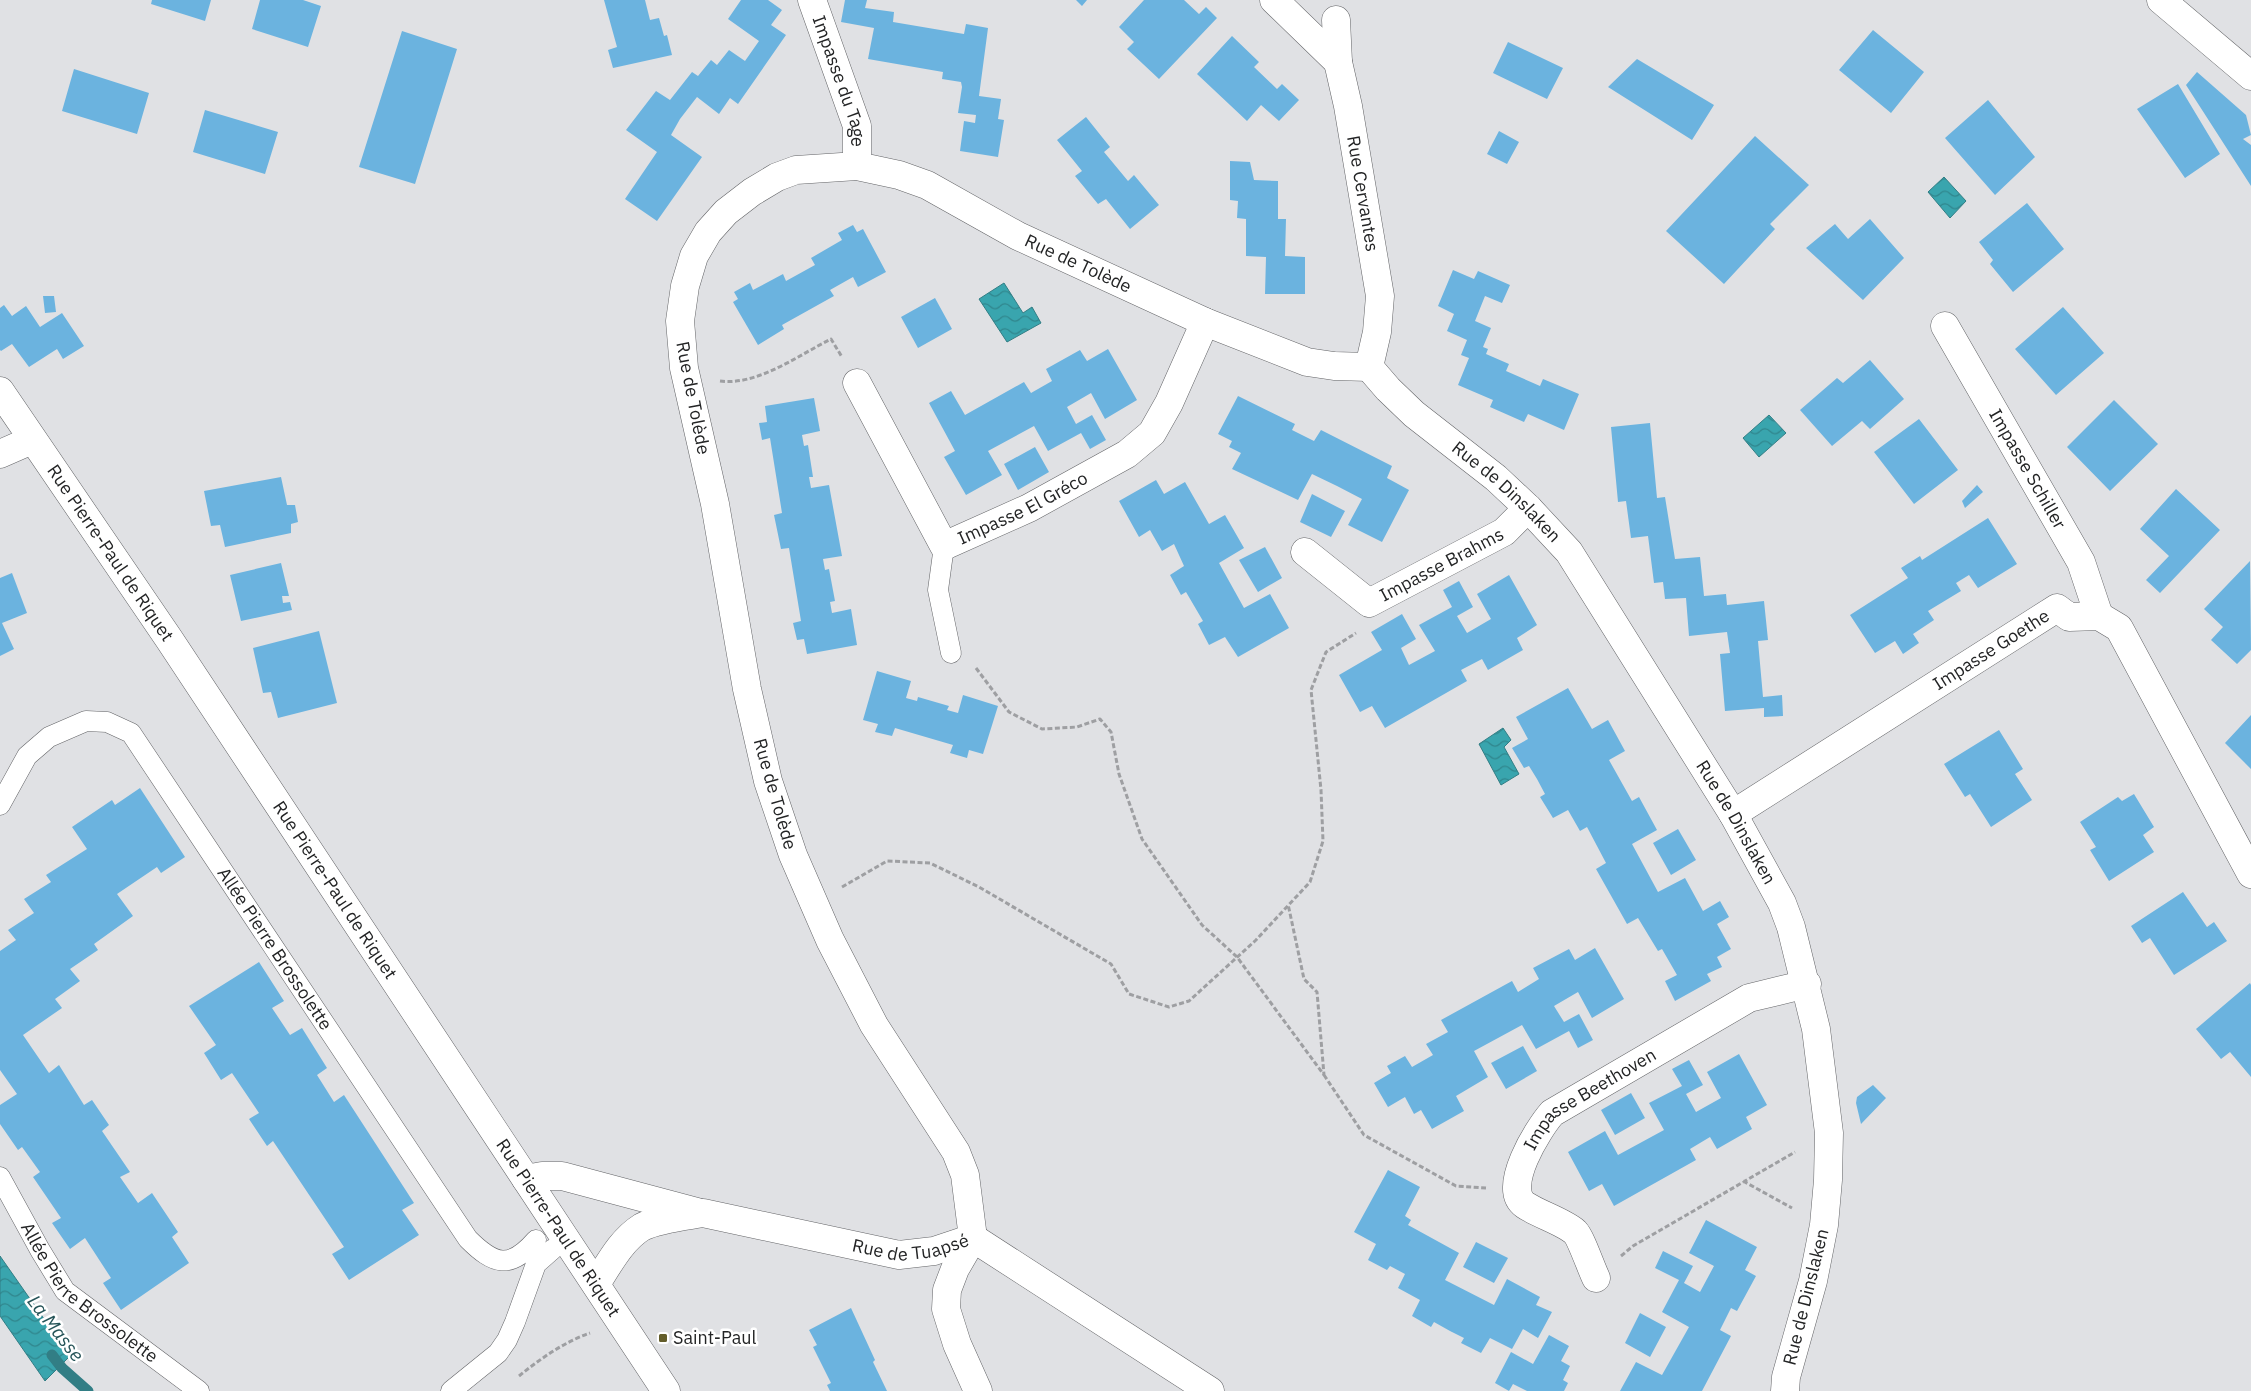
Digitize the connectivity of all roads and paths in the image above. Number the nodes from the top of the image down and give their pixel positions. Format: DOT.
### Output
graph roads {
  1 [pos="812,0"];
  2 [pos="1274,0"];
  3 [pos="2161,0"];
  4 [pos="1336,20"];
  5 [pos="1338,62"];
  6 [pos="2251,76"];
  7 [pos="857,166"];
  8 [pos="1205,322"];
  9 [pos="1945,326"];
  10 [pos="1369,367"];
  11 [pos="684,368"];
  12 [pos="857,383"];
  13 [pos="0,391"];
  14 [pos="32,440"];
  15 [pos="0,454"];
  16 [pos="1528,508"];
  17 [pos="944,546"];
  18 [pos="1305,552"];
  19 [pos="1369,603"];
  20 [pos="2099,616"];
  21 [pos="951,653"];
  22 [pos="0,805"];
  23 [pos="1733,814"];
  24 [pos="2251,874"];
  25 [pos="813,903"];
  26 [pos="1288,904"];
  27 [pos="1237,957"];
  28 [pos="1807,984"];
  29 [pos="1324,1075"];
  30 [pos="1829,1133"];
  31 [pos="0,1176"];
  32 [pos="526,1179"];
  33 [pos="1743,1181"];
  34 [pos="1517,1191"];
  35 [pos="703,1214"];
  36 [pos="1824,1225"];
  37 [pos="973,1238"];
  38 [pos="1596,1278"];
  39 [pos="596,1284"];
  40 [pos="577,1338"];
  41 [pos="515,1379"];
  42 [pos="198,1391"];
  43 [pos="451,1391"];
  44 [pos="666,1391"];
  45 [pos="978,1391"];
  46 [pos="1210,1391"];
  47 [pos="1785,1391"];
  1 -- 7 [label="street, Impasse du Tage"];
  2 -- 5 [label="street"];
  3 -- 6 [label="street"];
  4 -- 5 [label="street, Rue Cervantes"];
  5 -- 10 [label="street, Rue Cervantes"];
  7 -- 8 [label="street, Rue de Tolède"];
  7 -- 11 [label="street, Rue de Tolède"];
  8 -- 10 [label="street, Rue de Tolède"];
  8 -- 17 [label="street, Impasse El Gréco"];
  9 -- 20 [label="street, Impasse Schiller"];
  10 -- 16 [label="street, Rue de Dinslaken"];
  11 -- 12 [label="path"];
  11 -- 25 [label="street, Rue de Tolède"];
  12 -- 17 [label="street, Impasse El Gréco"];
  13 -- 14 [label="street, Rue Pierre-Paul de Riquet"];
  14 -- 15 [label="street"];
  14 -- 32 [label="street, Rue Pierre-Paul de Riquet"];
  16 -- 19 [label="street, Impasse Brahms"];
  16 -- 23 [label="street, Rue de Dinslaken"];
  17 -- 21 [label="lane"];
  18 -- 19 [label="street, Impasse Brahms"];
  19 -- 26 [label="path"];
  20 -- 23 [label="street, Impasse Goethe"];
  20 -- 24 [label="street"];
  21 -- 27 [label="path"];
  22 -- 43 [label="lane, Allée Pierre Brossolette"];
  23 -- 28 [label="street, Rue de Dinslaken"];
  25 -- 27 [label="path"];
  25 -- 37 [label="street, Rue de Tolède"];
  26 -- 27 [label="path"];
  26 -- 29 [label="path"];
  27 -- 29 [label="path"];
  28 -- 30 [label="street, Rue de Dinslaken"];
  28 -- 34 [label="street, Impasse Beethoven"];
  29 -- 34 [label="path"];
  30 -- 33 [label="path"];
  30 -- 36 [label="street, Rue de Dinslaken"];
  31 -- 42 [label="lane, Allée Pierre Brossolette"];
  32 -- 35 [label="street"];
  32 -- 39 [label="street, Rue Pierre-Paul de Riquet"];
  33 -- 36 [label="path"];
  33 -- 38 [label="path"];
  34 -- 38 [label="street"];
  35 -- 37 [label="street, Rue de Tuapsé"];
  35 -- 39 [label="street, Rue de Tuapsé"];
  36 -- 47 [label="street, Rue de Dinslaken"];
  37 -- 45 [label="street"];
  37 -- 46 [label="street, Rue de Tuapsé"];
  39 -- 44 [label="street, Rue Pierre-Paul de Riquet"];
  40 -- 41 [label="path"];
}
